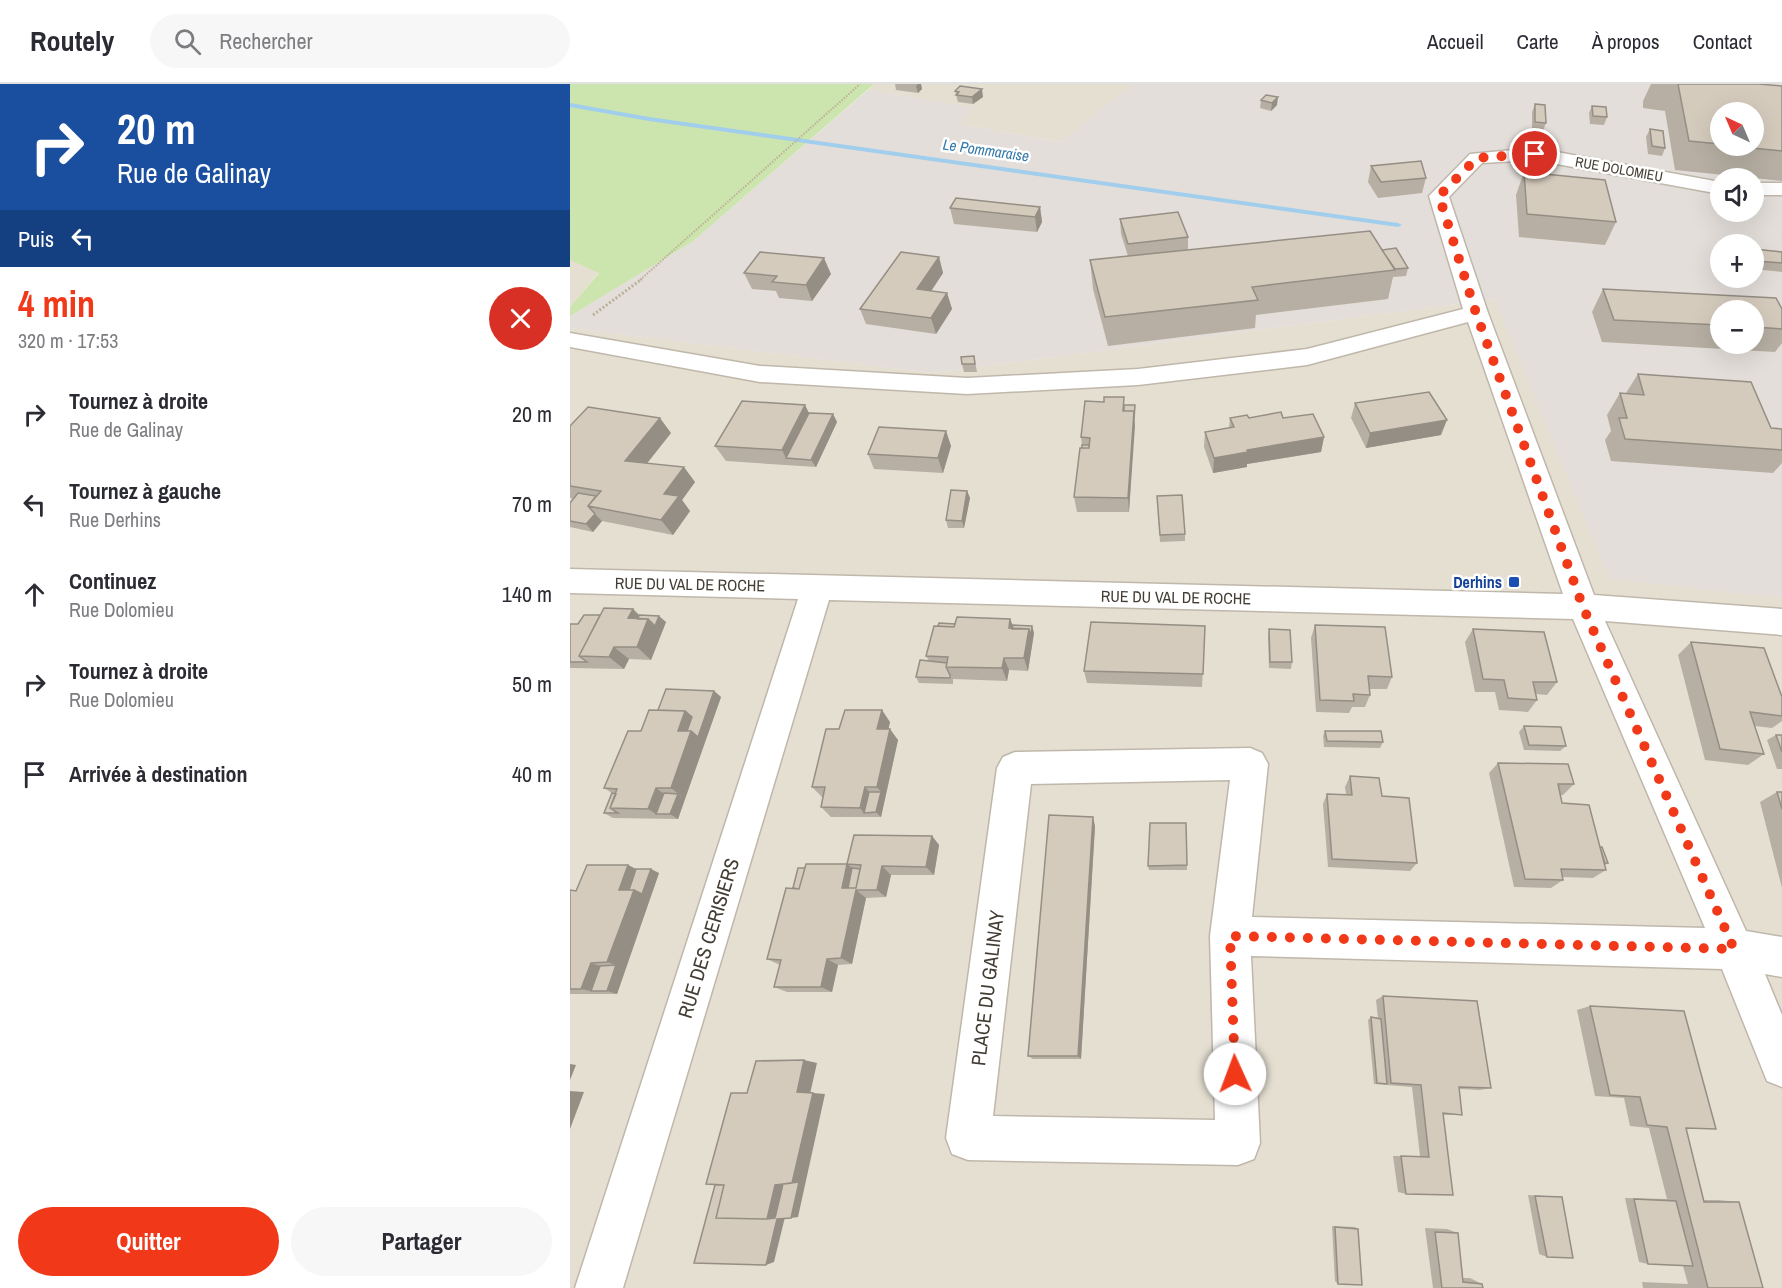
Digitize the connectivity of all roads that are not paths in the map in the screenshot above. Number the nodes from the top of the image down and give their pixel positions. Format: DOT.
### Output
graph roads {
  1 [pos="1710,186"];
  2 [pos="1764,189"];
  3 [pos="1782,189"];
  4 [pos="1476,313"];
  5 [pos="570,340"];
  6 [pos="570,581"];
  7 [pos="817,588"];
  8 [pos="1583,607"];
  9 [pos="1782,622"];
  10 [pos="1230,936"];
  11 [pos="1734,949"];
  12 [pos="1782,957"];
  13 [pos="1782,1066"];
  14 [pos="598,1288"];
  1 -- 4 [label="street, RUE DOLOMIEU"];
  2 -- 3 [label="street"];
  4 -- 5 [label="street"];
  4 -- 8 [label="street"];
  6 -- 7 [label="street, RUE DU VAL DE ROCHE"];
  7 -- 8 [label="street, RUE DU VAL DE ROCHE"];
  7 -- 14 [label="street, RUE DES CERISIERS"];
  8 -- 9 [label="street, RUE DU VAL DE ROCHE"];
  8 -- 11 [label="street"];
  10 -- 10 [label="street, PLACE DU GALINAY"];
  10 -- 11 [label="street"];
  11 -- 12 [label="street"];
  11 -- 13 [label="street"];
}
